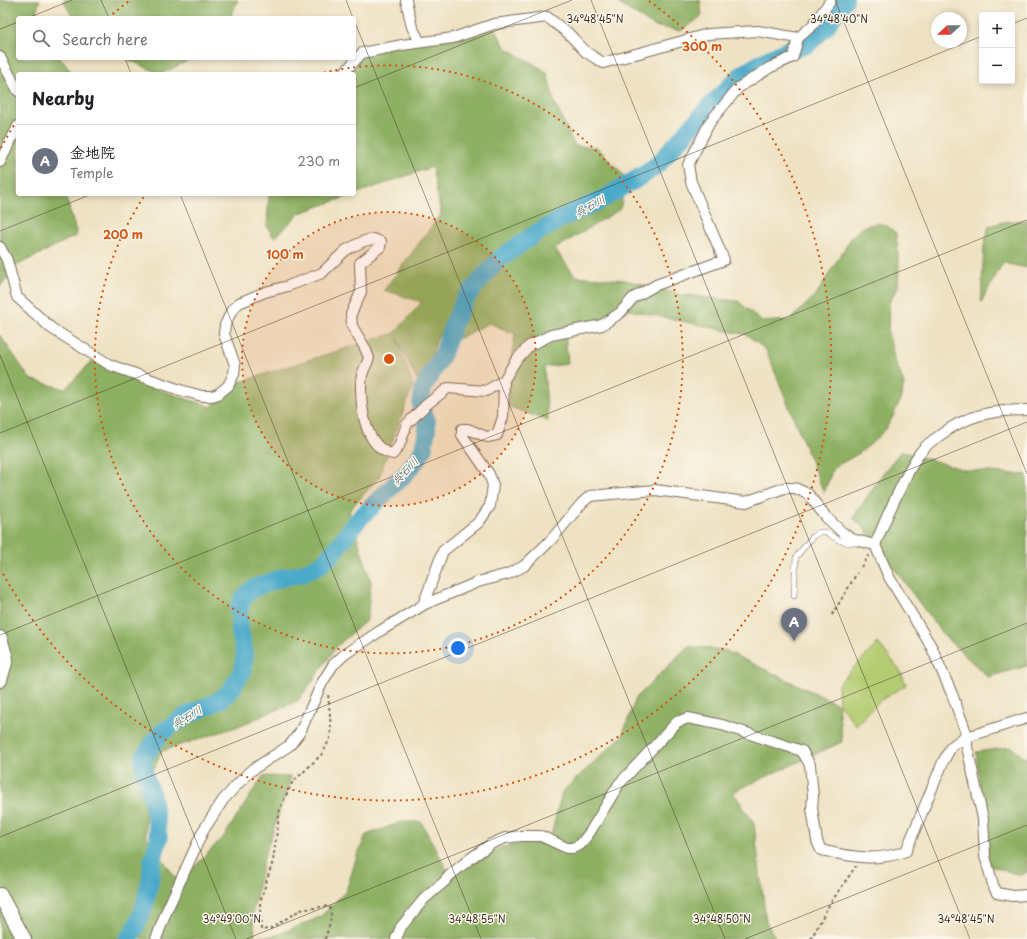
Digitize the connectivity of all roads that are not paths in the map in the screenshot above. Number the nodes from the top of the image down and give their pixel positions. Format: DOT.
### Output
graph roads {
  1 [pos="406,0"];
  2 [pos="832,0"];
  3 [pos="798,40"];
  4 [pos="420,42"];
  5 [pos="0,57"];
  6 [pos="356,59"];
  7 [pos="355,60"];
  8 [pos="346,72"];
  9 [pos="16,87"];
  10 [pos="16,130"];
  11 [pos="0,162"];
  12 [pos="0,247"];
  13 [pos="504,380"];
  14 [pos="1027,410"];
  15 [pos="864,542"];
  16 [pos="875,545"];
  17 [pos="794,596"];
  18 [pos="423,605"];
  19 [pos="0,638"];
  20 [pos="0,680"];
  21 [pos="1027,718"];
  22 [pos="967,736"];
  23 [pos="0,895"];
  24 [pos="1027,895"];
  25 [pos="24,939"];
  26 [pos="156,939"];
  27 [pos="396,939"];
  1 -- 4 [label="street"];
  2 -- 3 [label="street"];
  3 -- 4 [label="street"];
  3 -- 13 [label="street"];
  4 -- 6 [label="street"];
  5 -- 9 [label="street"];
  7 -- 8 [label="street"];
  10 -- 11 [label="street"];
  12 -- 13 [label="street"];
  13 -- 18 [label="street"];
  14 -- 16 [label="street"];
  15 -- 16 [label="street"];
  15 -- 17 [label="lane"];
  15 -- 18 [label="street"];
  16 -- 22 [label="street"];
  18 -- 26 [label="street"];
  19 -- 20 [label="street"];
  21 -- 22 [label="street"];
  22 -- 24 [label="street"];
  22 -- 27 [label="street"];
  23 -- 25 [label="street"];
}
